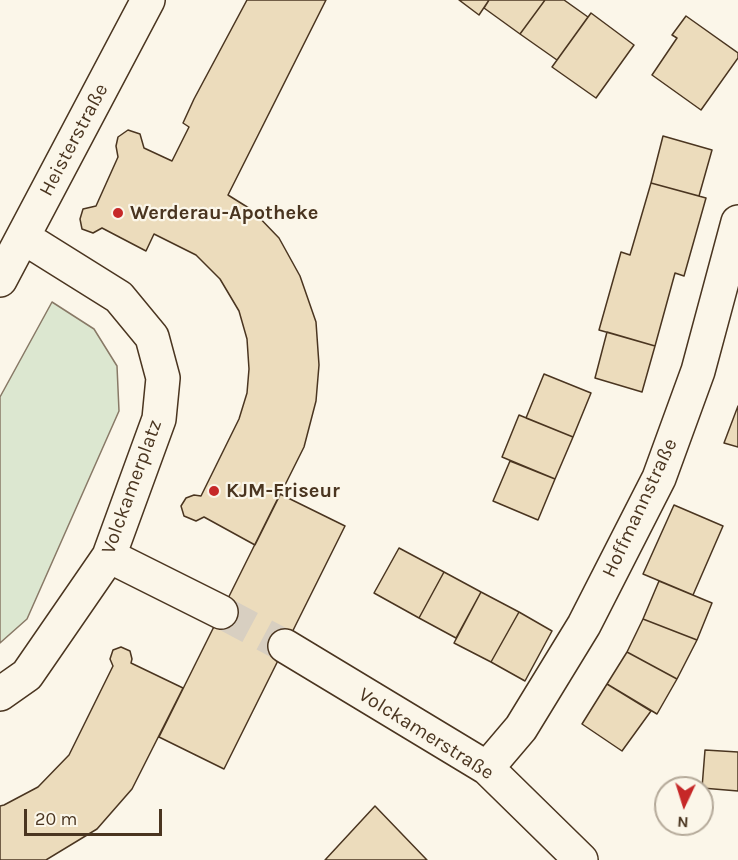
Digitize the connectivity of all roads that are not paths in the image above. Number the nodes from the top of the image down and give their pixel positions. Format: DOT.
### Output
graph roads {
  1 [pos="148,0"];
  2 [pos="738,222"];
  3 [pos="22,237"];
  4 [pos="0,279"];
  5 [pos="109,556"];
  6 [pos="221,612"];
  7 [pos="285,646"];
  8 [pos="0,694"];
  9 [pos="487,768"];
  10 [pos="581,860"];
  1 -- 3 [label="street, Heisterstraße"];
  2 -- 9 [label="street, Hoffmannstraße"];
  3 -- 4 [label="street, Heisterstraße"];
  3 -- 5 [label="street, Volckamerplatz"];
  5 -- 6 [label="street"];
  5 -- 8 [label="street, Volckamerplatz"];
  7 -- 9 [label="street, Volckamerstraße"];
  9 -- 10 [label="street, Volckamerstraße"];
}
